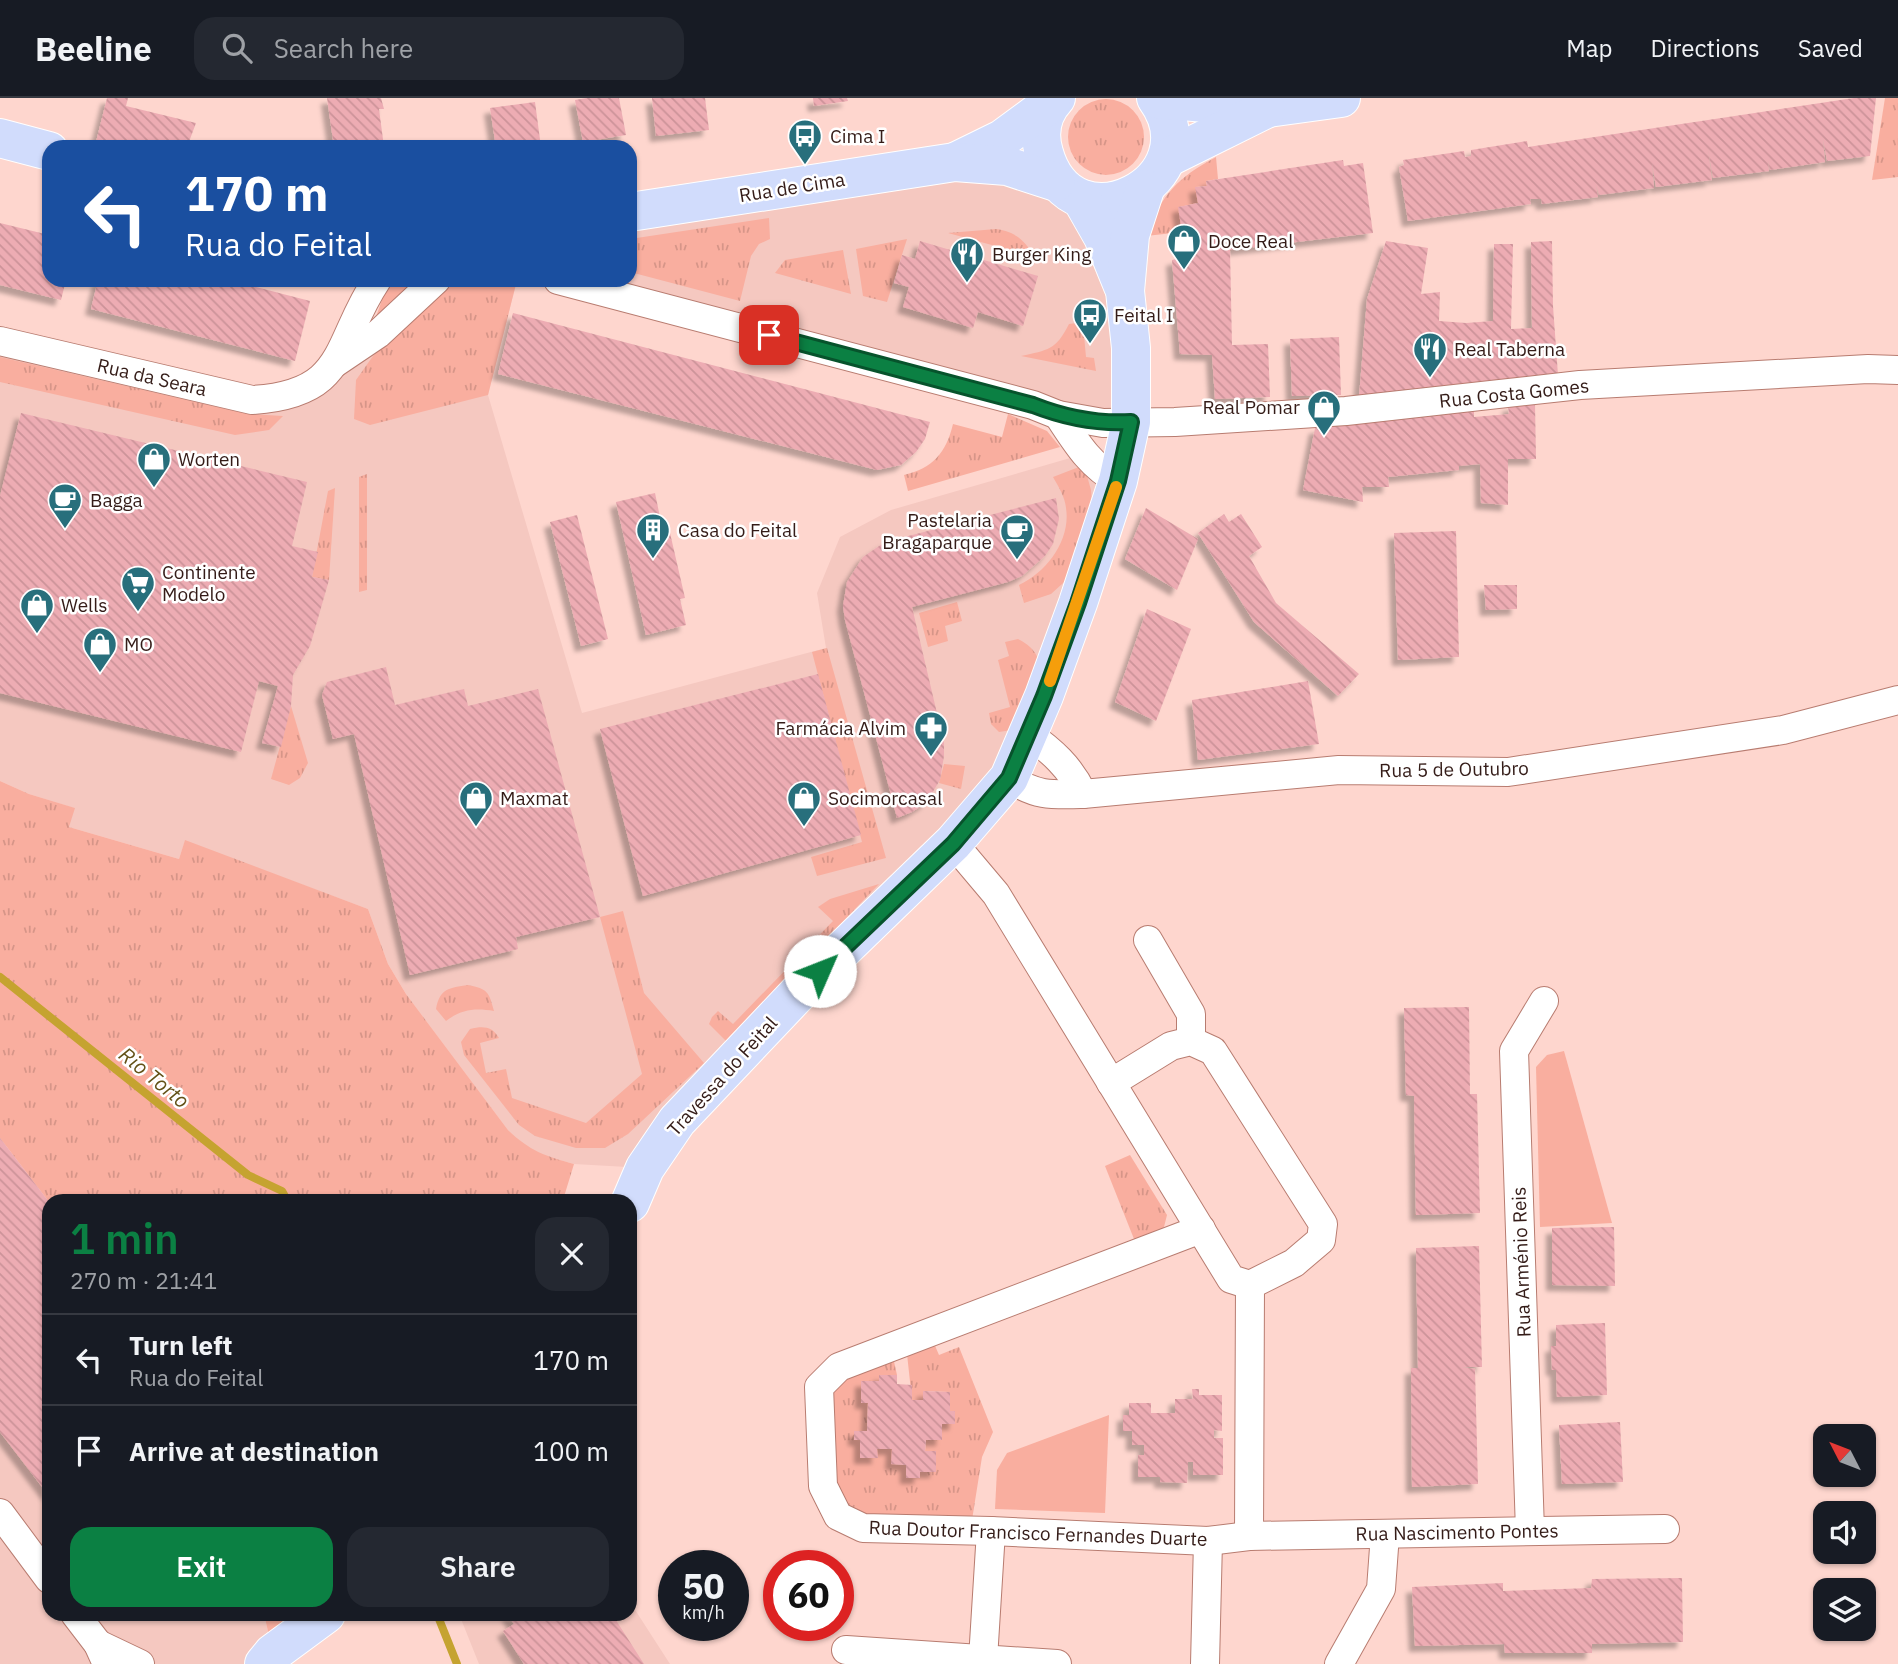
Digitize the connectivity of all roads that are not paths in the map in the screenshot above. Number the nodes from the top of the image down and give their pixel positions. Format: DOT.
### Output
graph roads {
  1 [pos="1341,98"];
  2 [pos="1156,99"];
  3 [pos="1053,101"];
  4 [pos="1268,108"];
  5 [pos="0,138"];
  6 [pos="42,149"];
  7 [pos="1167,158"];
  8 [pos="955,162"];
  9 [pos="1145,189"];
  10 [pos="1069,191"];
  11 [pos="637,211"];
  12 [pos="370,287"];
  13 [pos="428,287"];
  14 [pos="585,287"];
  15 [pos="1125,291"];
  16 [pos="0,341"];
  17 [pos="335,363"];
  18 [pos="1898,370"];
  19 [pos="1058,415"];
  20 [pos="1131,422"];
  21 [pos="1118,481"];
  22 [pos="1898,700"];
  23 [pos="1028,734"];
  24 [pos="1009,778"];
  25 [pos="1083,794"];
  26 [pos="953,844"];
  27 [pos="1149,940"];
  28 [pos="1544,1001"];
  29 [pos="1192,1041"];
  30 [pos="1111,1083"];
  31 [pos="634,1194"];
  32 [pos="1200,1229"];
  33 [pos="1250,1285"];
  34 [pos="0,1513"];
  35 [pos="1665,1529"];
  36 [pos="991,1531"];
  37 [pos="1530,1531"];
  38 [pos="1385,1534"];
  39 [pos="1249,1536"];
  40 [pos="1208,1541"];
  41 [pos="42,1569"];
  42 [pos="80,1621"];
  43 [pos="316,1621"];
  44 [pos="846,1650"];
  45 [pos="102,1654"];
  46 [pos="983,1659"];
  47 [pos="263,1660"];
  48 [pos="123,1664"];
  49 [pos="139,1664"];
  50 [pos="1057,1664"];
  51 [pos="1205,1664"];
  52 [pos="1339,1664"];
  1 -- 4 [label="main road"];
  2 -- 4 [label="main road"];
  2 -- 7 [label="main road"];
  3 -- 8 [label="main road, Rua de Cima"];
  3 -- 10 [label="main road"];
  4 -- 7 [label="main road"];
  5 -- 6 [label="main road"];
  7 -- 9 [label="main road"];
  8 -- 10 [label="main road, Rua de Cima"];
  8 -- 11 [label="main road, Rua de Cima"];
  9 -- 10 [label="main road, Rua de Cima"];
  9 -- 15 [label="main road"];
  10 -- 15 [label="main road"];
  12 -- 17 [label="street"];
  13 -- 17 [label="street"];
  14 -- 19 [label="street, Rua Costa Gomes"];
  15 -- 20 [label="main road, Travessa do Feital"];
  16 -- 17 [label="street, Rua da Seara"];
  18 -- 20 [label="street, Rua Costa Gomes"];
  19 -- 20 [label="street, Rua Costa Gomes"];
  19 -- 21 [label="street"];
  20 -- 21 [label="main road, Travessa do Feital"];
  21 -- 23 [label="main road, Travessa do Feital"];
  22 -- 25 [label="street, Rua 5 de Outubro"];
  23 -- 24 [label="main road, Travessa do Feital"];
  23 -- 25 [label="street"];
  24 -- 25 [label="street, Rua 5 de Outubro"];
  24 -- 26 [label="main road, Travessa do Feital"];
  26 -- 30 [label="street"];
  26 -- 31 [label="main road, Travessa do Feital"];
  27 -- 29 [label="street"];
  28 -- 37 [label="street, Rua Arménio Reis"];
  29 -- 30 [label="street"];
  29 -- 33 [label="street"];
  30 -- 32 [label="street"];
  32 -- 33 [label="street"];
  32 -- 36 [label="street, Rua Doutor Francisco Fernandes Duarte"];
  33 -- 39 [label="street"];
  34 -- 41 [label="street"];
  35 -- 37 [label="street, Rua Nascimento Pontes"];
  36 -- 40 [label="street, Rua Doutor Francisco Fernandes Duarte"];
  36 -- 46 [label="street"];
  37 -- 38 [label="street, Rua Nascimento Pontes"];
  38 -- 39 [label="street, Rua Nascimento Pontes"];
  38 -- 52 [label="street"];
  39 -- 40 [label="street, Rua Doutor Francisco Fernandes Duarte"];
  40 -- 51 [label="street"];
  42 -- 45 [label="street"];
  43 -- 47 [label="main road"];
  44 -- 46 [label="street"];
  45 -- 48 [label="street"];
  45 -- 49 [label="street"];
  46 -- 50 [label="street"];
}
